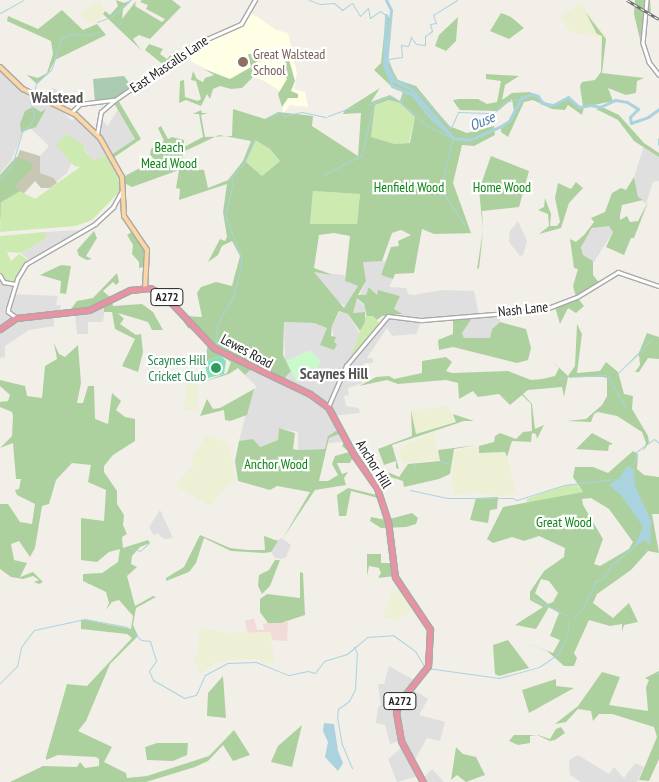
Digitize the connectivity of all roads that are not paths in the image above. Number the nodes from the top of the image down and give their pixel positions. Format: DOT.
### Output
graph roads {
  1 [pos="255,0"];
  2 [pos="647,0"];
  3 [pos="0,67"];
  4 [pos="659,74"];
  5 [pos="115,100"];
  6 [pos="72,112"];
  7 [pos="97,134"];
  8 [pos="123,190"];
  9 [pos="0,275"];
  10 [pos="15,285"];
  11 [pos="659,286"];
  12 [pos="145,287"];
  13 [pos="16,318"];
  14 [pos="0,329"];
  15 [pos="328,406"];
  16 [pos="424,782"];
  1 -- 5 [label="street, East Mascalls Lane"];
  2 -- 4 [label="street"];
  3 -- 6 [label="main road"];
  5 -- 6 [label="street, East Mascalls Lane"];
  5 -- 7 [label="street"];
  6 -- 7 [label="main road"];
  7 -- 8 [label="main road"];
  8 -- 10 [label="street"];
  8 -- 12 [label="main road"];
  9 -- 10 [label="street"];
  10 -- 13 [label="street"];
  11 -- 15 [label="street, Nash Lane"];
  12 -- 13 [label="highway, A272"];
  12 -- 15 [label="highway, Lewes Road / A272"];
  13 -- 14 [label="highway, A272"];
  15 -- 16 [label="highway, Anchor Hill / A272"];
}
